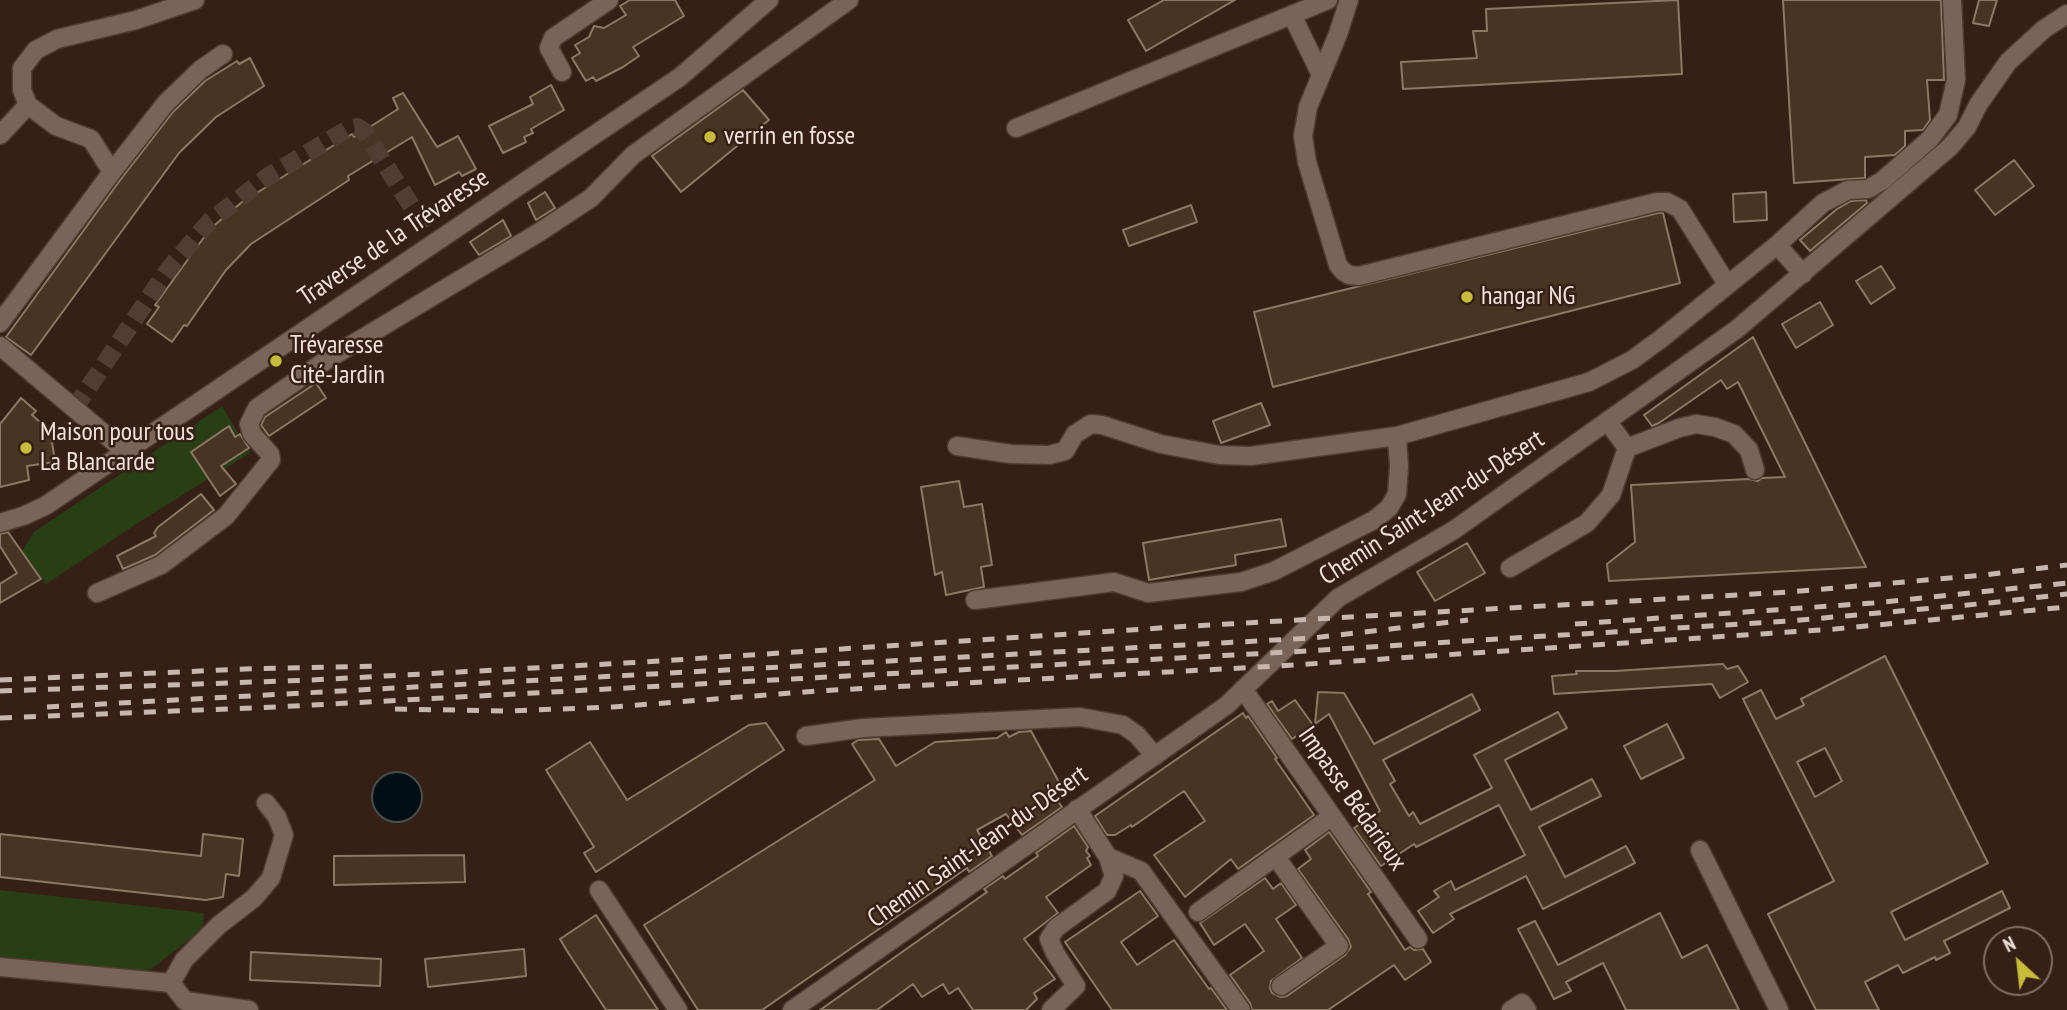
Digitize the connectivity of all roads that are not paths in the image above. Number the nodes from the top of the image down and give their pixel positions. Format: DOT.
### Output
graph roads {
  1 [pos="195,0"];
  2 [pos="609,0"];
  3 [pos="769,0"];
  4 [pos="849,0"];
  5 [pos="1328,0"];
  6 [pos="1349,0"];
  7 [pos="1952,0"];
  8 [pos="2067,14"];
  9 [pos="1292,15"];
  10 [pos="223,54"];
  11 [pos="562,72"];
  12 [pos="1321,75"];
  13 [pos="28,105"];
  14 [pos="1016,128"];
  15 [pos="0,135"];
  16 [pos="112,173"];
  17 [pos="1777,245"];
  18 [pos="1803,274"];
  19 [pos="1727,284"];
  20 [pos="0,323"];
  21 [pos="0,345"];
  22 [pos="1608,422"];
  23 [pos="1397,436"];
  24 [pos="957,446"];
  25 [pos="1627,448"];
  26 [pos="126,452"];
  27 [pos="1755,470"];
  28 [pos="0,523"];
  29 [pos="1510,568"];
  30 [pos="97,593"];
  31 [pos="975,600"];
  32 [pos="1243,689"];
  33 [pos="806,736"];
  34 [pos="1155,756"];
  35 [pos="266,803"];
  36 [pos="1077,809"];
  37 [pos="1331,817"];
  38 [pos="1700,850"];
  39 [pos="1108,857"];
  40 [pos="1276,857"];
  41 [pos="599,890"];
  42 [pos="1198,912"];
  43 [pos="1418,939"];
  44 [pos="0,967"];
  45 [pos="171,983"];
  46 [pos="1281,986"];
  47 [pos="248,1010"];
  48 [pos="678,1010"];
  49 [pos="792,1010"];
  50 [pos="1051,1010"];
  51 [pos="1241,1010"];
  52 [pos="1511,1010"];
  53 [pos="1527,1010"];
  54 [pos="1779,1010"];
  1 -- 13 [label="street"];
  2 -- 11 [label="street"];
  3 -- 26 [label="street, Traverse de la Trévaresse"];
  4 -- 30 [label="street"];
  5 -- 9 [label="street"];
  6 -- 12 [label="street"];
  7 -- 17 [label="street"];
  8 -- 18 [label="street, Chemin Saint-Jean-du-Désert"];
  9 -- 12 [label="street"];
  9 -- 14 [label="street"];
  10 -- 16 [label="street"];
  12 -- 19 [label="street"];
  13 -- 15 [label="street"];
  13 -- 16 [label="street"];
  16 -- 20 [label="street"];
  17 -- 18 [label="street"];
  17 -- 19 [label="street"];
  18 -- 22 [label="street, Chemin Saint-Jean-du-Désert"];
  19 -- 23 [label="street"];
  21 -- 26 [label="street"];
  22 -- 25 [label="street"];
  22 -- 32 [label="street, Chemin Saint-Jean-du-Désert"];
  23 -- 24 [label="street"];
  23 -- 31 [label="street"];
  25 -- 27 [label="street"];
  25 -- 29 [label="street"];
  26 -- 28 [label="street, Traverse de la Trévaresse"];
  32 -- 34 [label="street, Chemin Saint-Jean-du-Désert"];
  32 -- 37 [label="street, Impasse Bédarieux"];
  33 -- 34 [label="street"];
  34 -- 36 [label="street, Chemin Saint-Jean-du-Désert"];
  35 -- 45 [label="street"];
  36 -- 39 [label="street"];
  36 -- 49 [label="street, Chemin Saint-Jean-du-Désert"];
  37 -- 40 [label="street"];
  37 -- 43 [label="street, Impasse Bédarieux"];
  38 -- 54 [label="street"];
  39 -- 50 [label="street"];
  39 -- 51 [label="street"];
  40 -- 42 [label="street"];
  40 -- 46 [label="street"];
  41 -- 48 [label="street"];
  44 -- 45 [label="street"];
  45 -- 47 [label="street"];
  52 -- 53 [label="street"];
}
